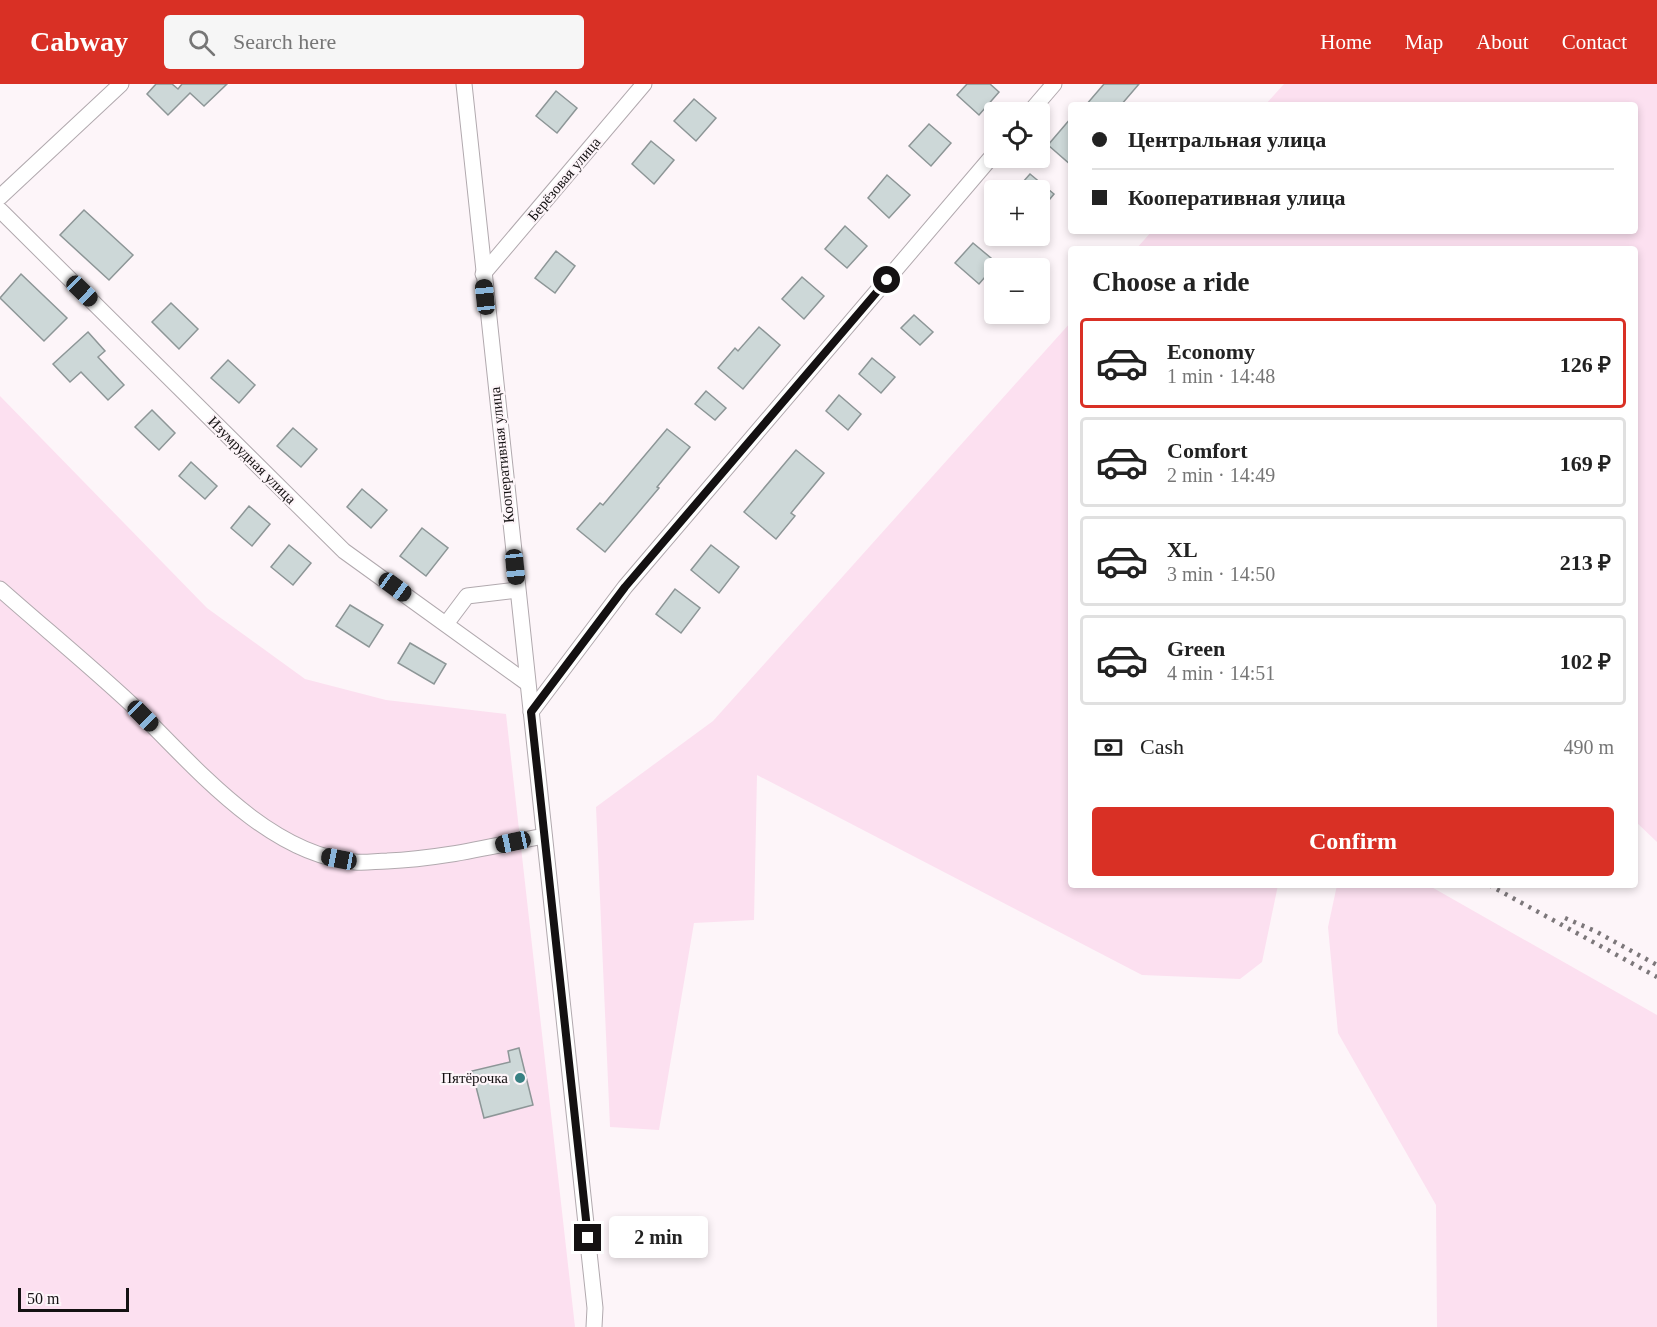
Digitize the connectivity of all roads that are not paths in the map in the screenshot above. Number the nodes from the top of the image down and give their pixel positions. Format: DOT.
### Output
graph roads {
  1 [pos="121,84"];
  2 [pos="464,84"];
  3 [pos="644,84"];
  4 [pos="1054,84"];
  5 [pos="1039,102"];
  6 [pos="984,166"];
  7 [pos="0,196"];
  8 [pos="0,210"];
  9 [pos="483,274"];
  10 [pos="0,589"];
  11 [pos="517,590"];
  12 [pos="446,624"];
  13 [pos="527,683"];
  14 [pos="531,712"];
  15 [pos="544,836"];
  16 [pos="594,1327"];
  1 -- 7 [label="street"];
  2 -- 9 [label="street, Кооперативная улица"];
  3 -- 9 [label="street, Берёзовая улица"];
  4 -- 5 [label="street"];
  6 -- 14 [label="street"];
  8 -- 12 [label="street, Изумрудная улица"];
  9 -- 11 [label="street, Кооперативная улица"];
  10 -- 15 [label="street"];
  11 -- 12 [label="street"];
  11 -- 13 [label="street, Кооперативная улица"];
  12 -- 13 [label="street, Изумрудная улица"];
  13 -- 14 [label="street, Кооперативная улица"];
  14 -- 15 [label="street, Кооперативная улица"];
  15 -- 16 [label="street, Кооперативная улица"];
}
